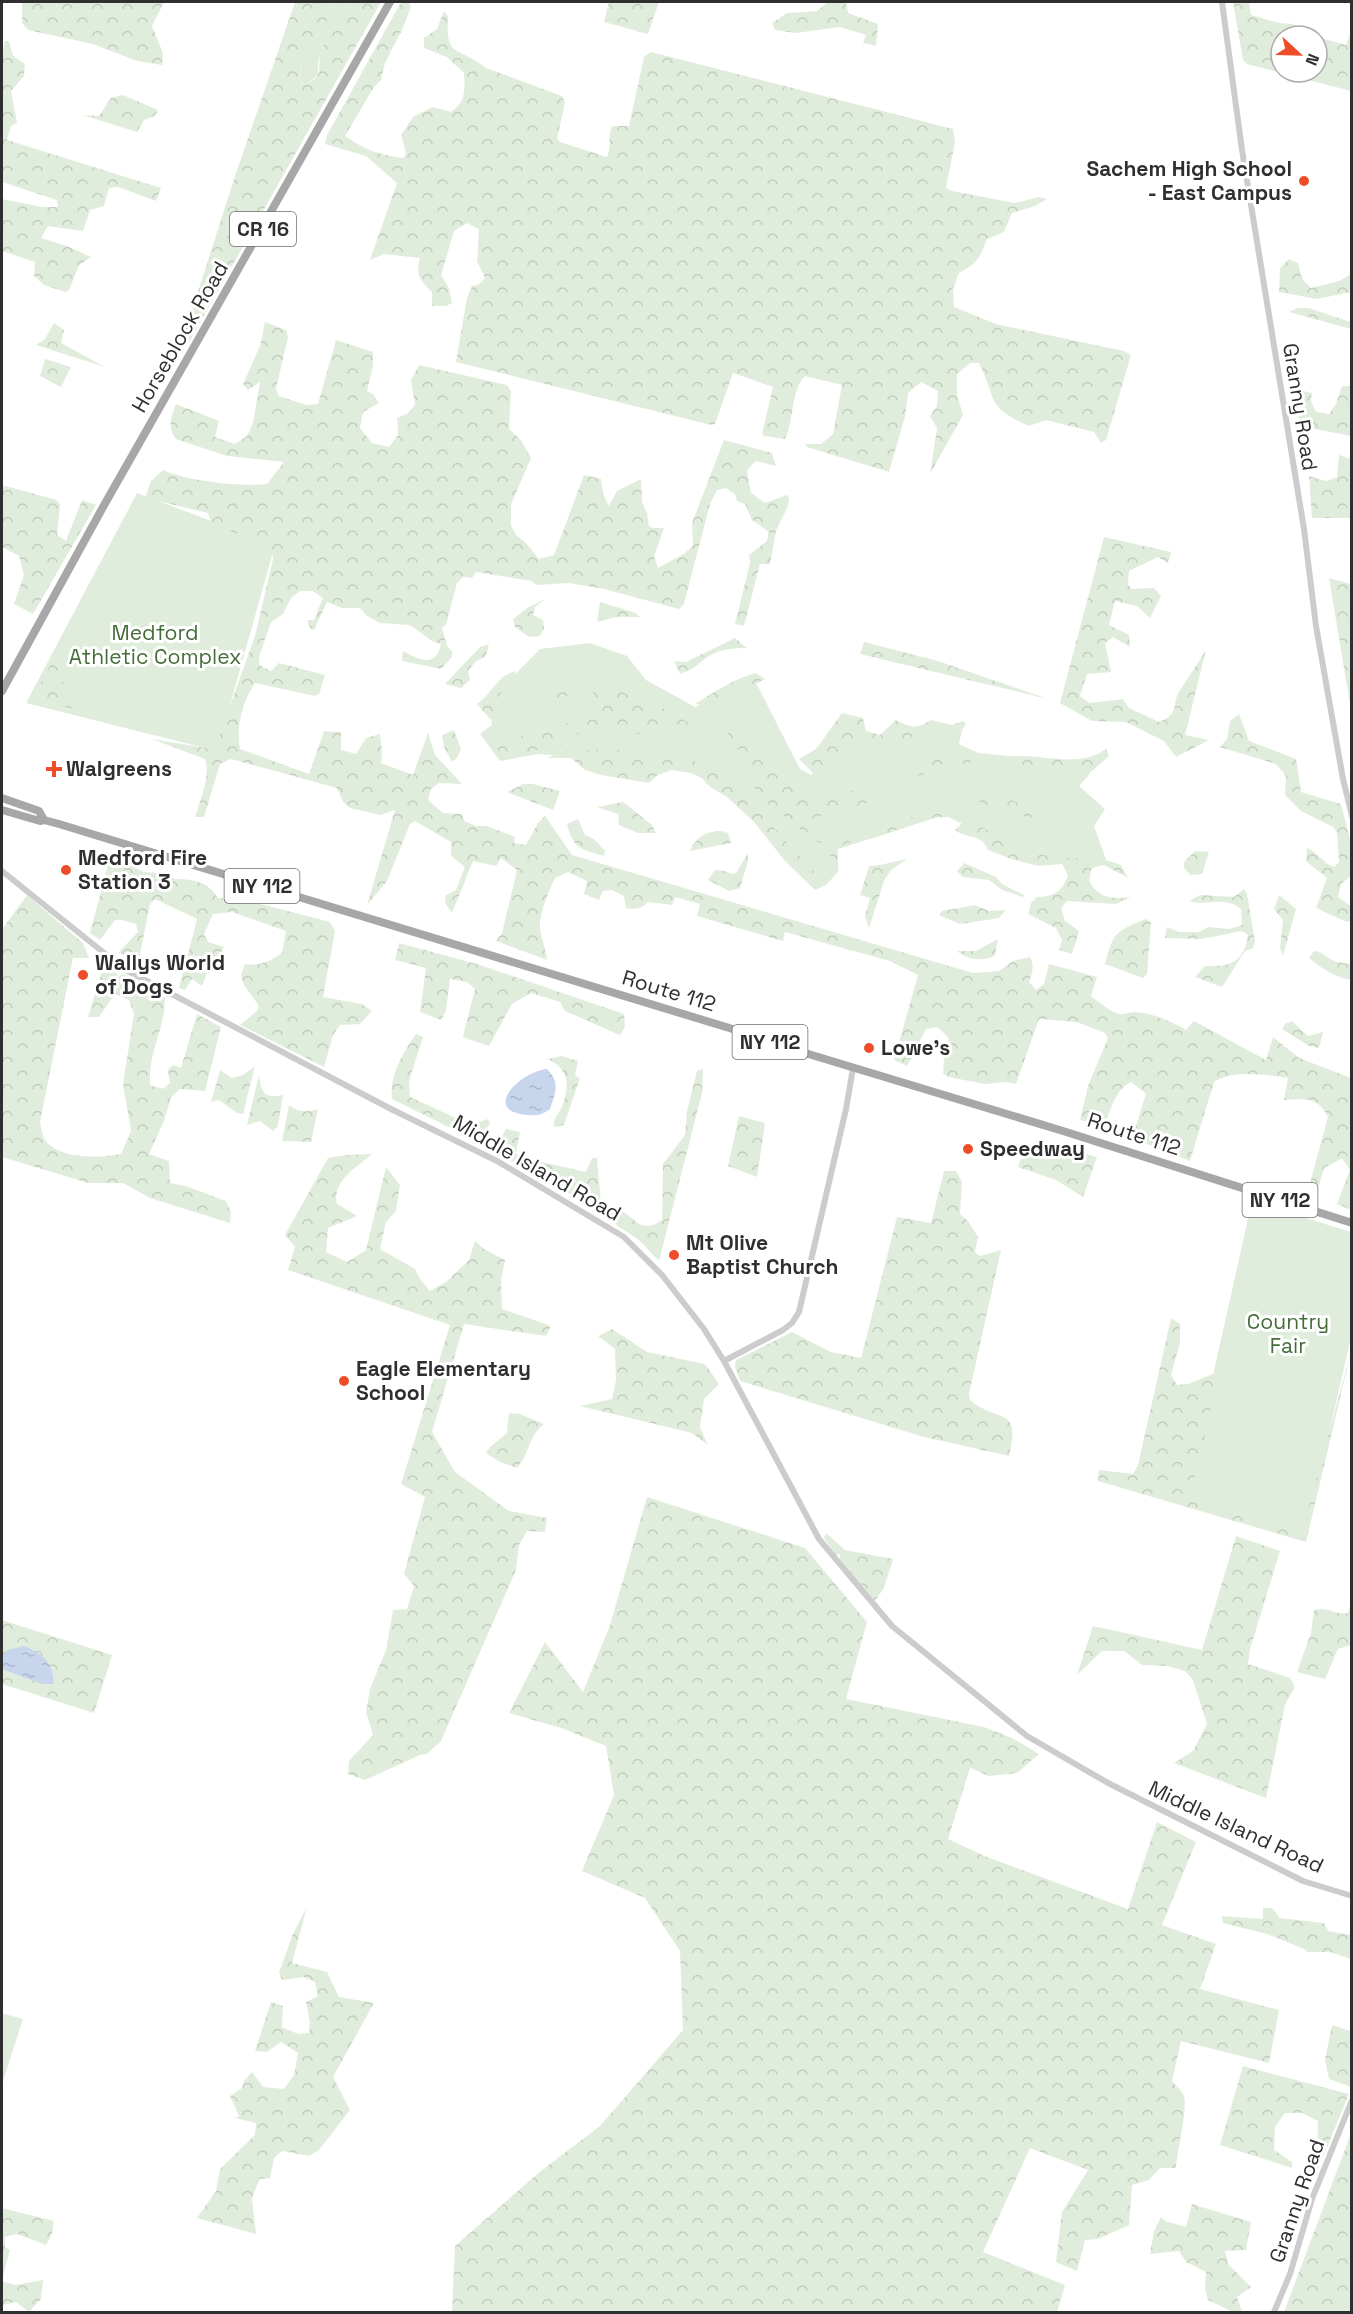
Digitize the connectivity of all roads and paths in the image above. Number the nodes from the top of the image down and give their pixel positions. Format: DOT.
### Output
graph roads {
  1 [pos="390,2"];
  2 [pos="1222,2"];
  3 [pos="2,691"];
  4 [pos="2,798"];
  5 [pos="2,810"];
  6 [pos="1352,816"];
  7 [pos="44,820"];
  8 [pos="2,871"];
  9 [pos="853,1068"];
  10 [pos="1352,1223"];
  11 [pos="724,1361"];
  12 [pos="1352,1896"];
  13 [pos="1352,2100"];
  14 [pos="1274,2313"];
  1 -- 3 [label="main road, Horseblock Road / CR 16"];
  2 -- 6 [label="street, Granny Road"];
  4 -- 7 [label="main road, Route 112 / NY 112"];
  5 -- 7 [label="main road, Route 112 / NY 112"];
  7 -- 9 [label="main road, Route 112 / NY 112"];
  8 -- 11 [label="street, Middle Island Road"];
  9 -- 10 [label="main road, Route 112 / NY 112"];
  9 -- 11 [label="street"];
  11 -- 12 [label="street, Middle Island Road"];
  13 -- 14 [label="street, Granny Road"];
}
